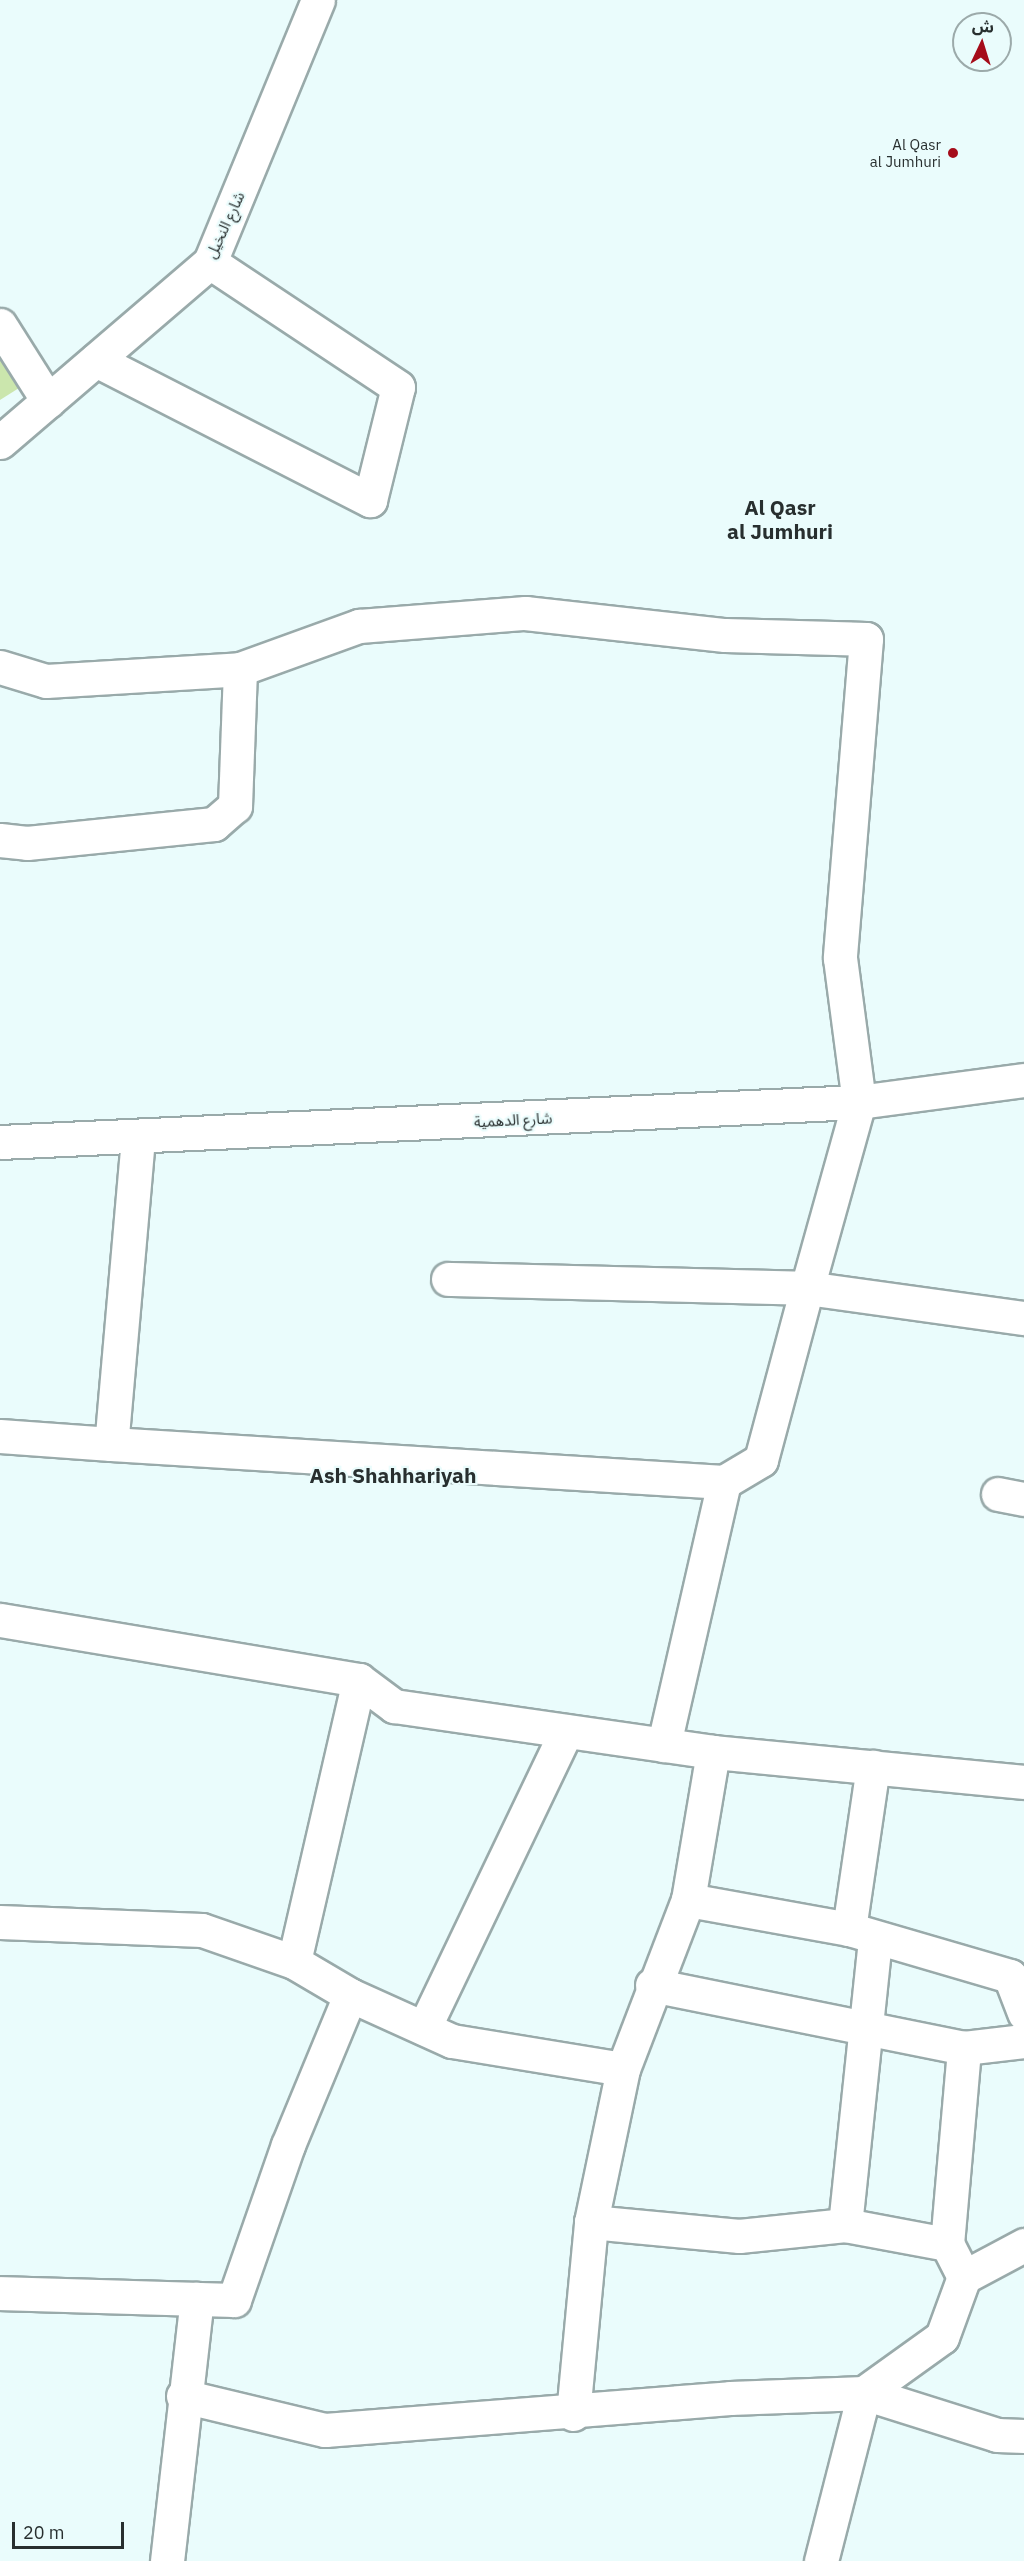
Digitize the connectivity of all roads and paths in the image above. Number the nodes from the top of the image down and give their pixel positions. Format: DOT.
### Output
graph roads {
  1 [pos="318,0"];
  2 [pos="210,262"];
  3 [pos="0,325"];
  4 [pos="96,360"];
  5 [pos="48,401"];
  6 [pos="0,442"];
  7 [pos="0,667"];
  8 [pos="240,669"];
  9 [pos="0,840"];
  10 [pos="1024,1080"];
  11 [pos="859,1102"];
  12 [pos="138,1138"];
  13 [pos="0,1142"];
  14 [pos="448,1279"];
  15 [pos="807,1288"];
  16 [pos="1024,1318"];
  17 [pos="0,1436"];
  18 [pos="111,1444"];
  19 [pos="724,1482"];
  20 [pos="0,1620"];
  21 [pos="359,1680"];
  22 [pos="566,1731"];
  23 [pos="664,1745"];
  24 [pos="713,1752"];
  25 [pos="873,1767"];
  26 [pos="1024,1782"];
  27 [pos="688,1900"];
  28 [pos="0,1922"];
  29 [pos="862,1934"];
  30 [pos="294,1962"];
  31 [pos="652,1985"];
  32 [pos="350,1995"];
  33 [pos="1024,2013"];
  34 [pos="424,2028"];
  35 [pos="862,2031"];
  36 [pos="1024,2041"];
  37 [pos="964,2048"];
  38 [pos="623,2069"];
  39 [pos="591,2222"];
  40 [pos="844,2225"];
  41 [pos="947,2244"];
  42 [pos="1024,2245"];
  43 [pos="964,2277"];
  44 [pos="0,2293"];
  45 [pos="197,2299"];
  46 [pos="864,2394"];
  47 [pos="183,2396"];
  48 [pos="573,2414"];
  49 [pos="1024,2436"];
  50 [pos="167,2561"];
  51 [pos="821,2561"];
  1 -- 2 [label="street, شارع النخيل"];
  2 -- 4 [label="street, شارع النخيل"];
  2 -- 4 [label="street"];
  3 -- 5 [label="street"];
  4 -- 5 [label="street, شارع النخيل"];
  5 -- 6 [label="street, شارع النخيل"];
  7 -- 8 [label="street"];
  8 -- 9 [label="street"];
  8 -- 11 [label="street"];
  10 -- 11 [label="street, شارع الدهمية"];
  11 -- 12 [label="street, شارع الدهمية"];
  11 -- 15 [label="street"];
  12 -- 13 [label="street, شارع الدهمية"];
  12 -- 18 [label="street"];
  14 -- 15 [label="street"];
  15 -- 16 [label="street"];
  15 -- 19 [label="street"];
  17 -- 18 [label="street"];
  18 -- 19 [label="street"];
  19 -- 23 [label="street"];
  20 -- 21 [label="street"];
  21 -- 22 [label="street"];
  21 -- 30 [label="street"];
  22 -- 23 [label="street"];
  22 -- 34 [label="street"];
  23 -- 24 [label="street"];
  24 -- 25 [label="street"];
  24 -- 27 [label="street"];
  25 -- 26 [label="street"];
  25 -- 29 [label="street"];
  27 -- 29 [label="street"];
  27 -- 31 [label="street"];
  28 -- 30 [label="street"];
  29 -- 33 [label="street"];
  29 -- 35 [label="street"];
  30 -- 32 [label="street"];
  31 -- 35 [label="street"];
  31 -- 38 [label="street"];
  32 -- 34 [label="street"];
  32 -- 45 [label="street"];
  34 -- 38 [label="street"];
  35 -- 37 [label="street"];
  35 -- 40 [label="street"];
  36 -- 37 [label="street"];
  37 -- 41 [label="street"];
  38 -- 39 [label="street"];
  39 -- 40 [label="street"];
  39 -- 48 [label="street"];
  40 -- 41 [label="street"];
  41 -- 43 [label="street"];
  42 -- 43 [label="street"];
  43 -- 46 [label="street"];
  44 -- 45 [label="street"];
  45 -- 47 [label="street"];
  46 -- 48 [label="street"];
  46 -- 49 [label="street"];
  46 -- 51 [label="street"];
  47 -- 48 [label="street"];
  47 -- 50 [label="street"];
}
